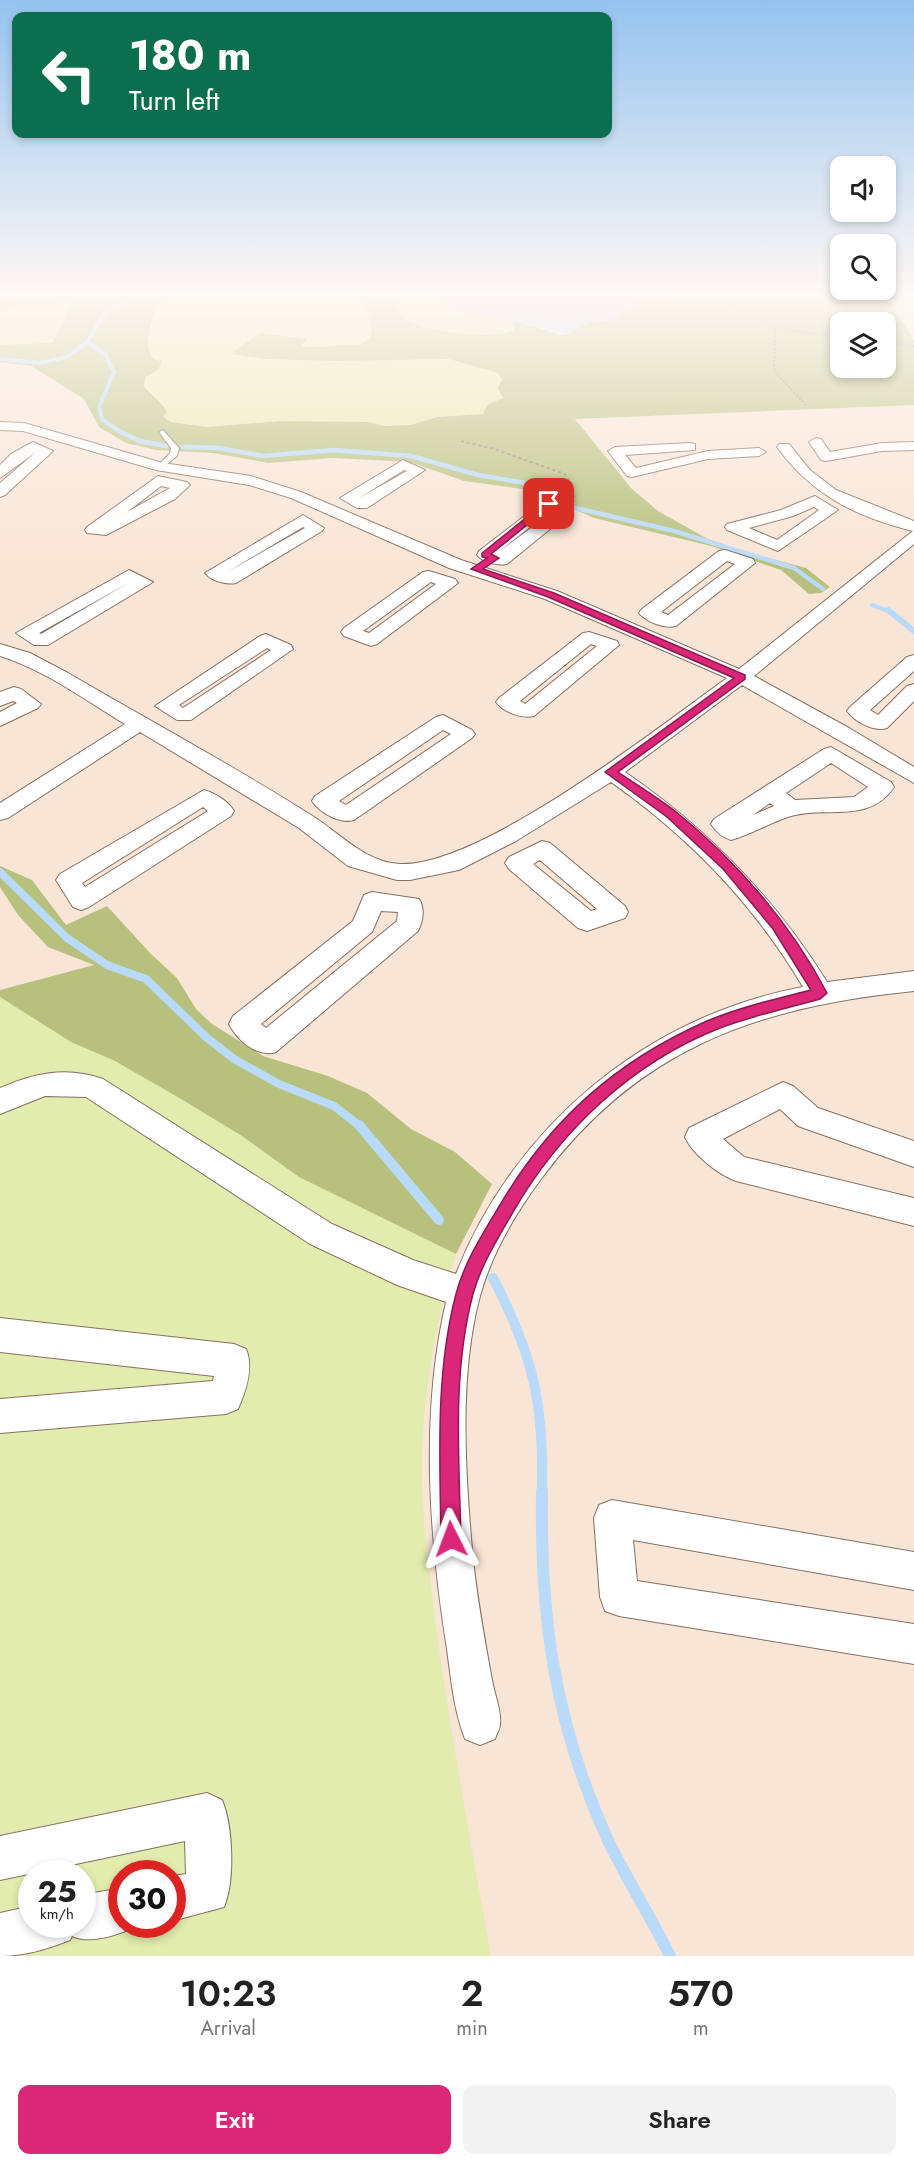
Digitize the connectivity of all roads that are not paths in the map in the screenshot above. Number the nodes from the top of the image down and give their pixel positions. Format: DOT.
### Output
graph roads {
  1 [pos="0,426"];
  2 [pos="163,432"];
  3 [pos="58,436"];
  4 [pos="914,436"];
  5 [pos="818,445"];
  6 [pos="914,446"];
  7 [pos="757,447"];
  8 [pos="784,447"];
  9 [pos="40,449"];
  10 [pos="161,467"];
  11 [pos="186,472"];
  12 [pos="0,474"];
  13 [pos="171,483"];
  14 [pos="0,492"];
  15 [pos="839,498"];
  16 [pos="354,501"];
  17 [pos="822,505"];
  18 [pos="334,511"];
  19 [pos="564,511"];
  20 [pos="309,524"];
  21 [pos="914,527"];
  22 [pos="914,536"];
  23 [pos="455,564"];
  24 [pos="476,569"];
  25 [pos="439,579"];
  26 [pos="660,618"];
  27 [pos="621,625"];
  28 [pos="641,633"];
  29 [pos="32,636"];
  30 [pos="601,641"];
  31 [pos="3,651"];
  32 [pos="914,661"];
  33 [pos="61,677"];
  34 [pos="741,677"];
  35 [pos="914,690"];
  36 [pos="23,698"];
  37 [pos="0,700"];
  38 [pos="174,710"];
  39 [pos="868,717"];
  40 [pos="0,720"];
  41 [pos="142,726"];
  42 [pos="842,732"];
  43 [pos="880,756"];
  44 [pos="856,769"];
  45 [pos="610,772"];
  46 [pos="914,776"];
  47 [pos="238,783"];
  48 [pos="771,793"];
  49 [pos="214,804"];
  50 [pos="333,808"];
  51 [pos="790,808"];
  52 [pos="0,813"];
  53 [pos="307,823"];
  54 [pos="508,836"];
  55 [pos="530,856"];
  56 [pos="398,872"];
  57 [pos="391,903"];
  58 [pos="914,981"];
  59 [pos="820,993"];
  60 [pos="0,1102"];
  61 [pos="914,1154"];
  62 [pos="914,1212"];
  63 [pos="465,1293"];
  64 [pos="0,1335"];
  65 [pos="0,1416"];
  66 [pos="914,1570"];
  67 [pos="914,1644"];
  68 [pos="480,1724"];
  69 [pos="0,1858"];
  70 [pos="186,1896"];
  71 [pos="18,1932"];
  72 [pos="0,1936"];
  1 -- 3 [label="street"];
  2 -- 10 [label="lane"];
  3 -- 9 [label="street"];
  3 -- 10 [label="street"];
  4 -- 5 [label="street"];
  5 -- 6 [label="street"];
  5 -- 8 [label="street"];
  7 -- 7 [label="street"];
  7 -- 8 [label="street"];
  8 -- 15 [label="street"];
  9 -- 12 [label="street"];
  9 -- 14 [label="street"];
  10 -- 11 [label="street"];
  11 -- 13 [label="street"];
  11 -- 18 [label="street"];
  13 -- 13 [label="street"];
  15 -- 17 [label="street"];
  15 -- 21 [label="street"];
  16 -- 18 [label="street"];
  17 -- 17 [label="street"];
  18 -- 20 [label="street"];
  18 -- 23 [label="street"];
  19 -- 24 [label="street"];
  20 -- 20 [label="street"];
  22 -- 34 [label="street"];
  23 -- 24 [label="street"];
  23 -- 25 [label="street"];
  24 -- 27 [label="street"];
  25 -- 25 [label="street"];
  26 -- 26 [label="street"];
  26 -- 28 [label="street"];
  27 -- 28 [label="street"];
  27 -- 30 [label="street"];
  28 -- 34 [label="street"];
  29 -- 29 [label="street"];
  29 -- 31 [label="street"];
  30 -- 30 [label="street"];
  31 -- 33 [label="street"];
  32 -- 39 [label="street"];
  33 -- 36 [label="street"];
  33 -- 41 [label="street"];
  34 -- 42 [label="street"];
  34 -- 45 [label="street"];
  35 -- 39 [label="street"];
  36 -- 37 [label="street"];
  36 -- 40 [label="street"];
  38 -- 38 [label="street"];
  38 -- 41 [label="street"];
  39 -- 42 [label="street"];
  41 -- 47 [label="street"];
  41 -- 52 [label="street"];
  42 -- 43 [label="street"];
  43 -- 44 [label="street"];
  43 -- 46 [label="street"];
  44 -- 48 [label="street"];
  44 -- 51 [label="street"];
  45 -- 54 [label="street"];
  45 -- 59 [label="street"];
  47 -- 49 [label="street"];
  47 -- 53 [label="street"];
  48 -- 51 [label="street"];
  48 -- 51 [label="street"];
  49 -- 49 [label="street"];
  50 -- 50 [label="street"];
  50 -- 53 [label="street"];
  53 -- 56 [label="street"];
  54 -- 55 [label="street"];
  54 -- 56 [label="street"];
  56 -- 57 [label="street"];
  57 -- 57 [label="street"];
  58 -- 59 [label="street"];
  59 -- 63 [label="street"];
  60 -- 63 [label="street"];
  61 -- 62 [label="street"];
  63 -- 68 [label="street"];
  64 -- 65 [label="street"];
  66 -- 67 [label="street"];
  69 -- 70 [label="street"];
  71 -- 72 [label="street"];
}
